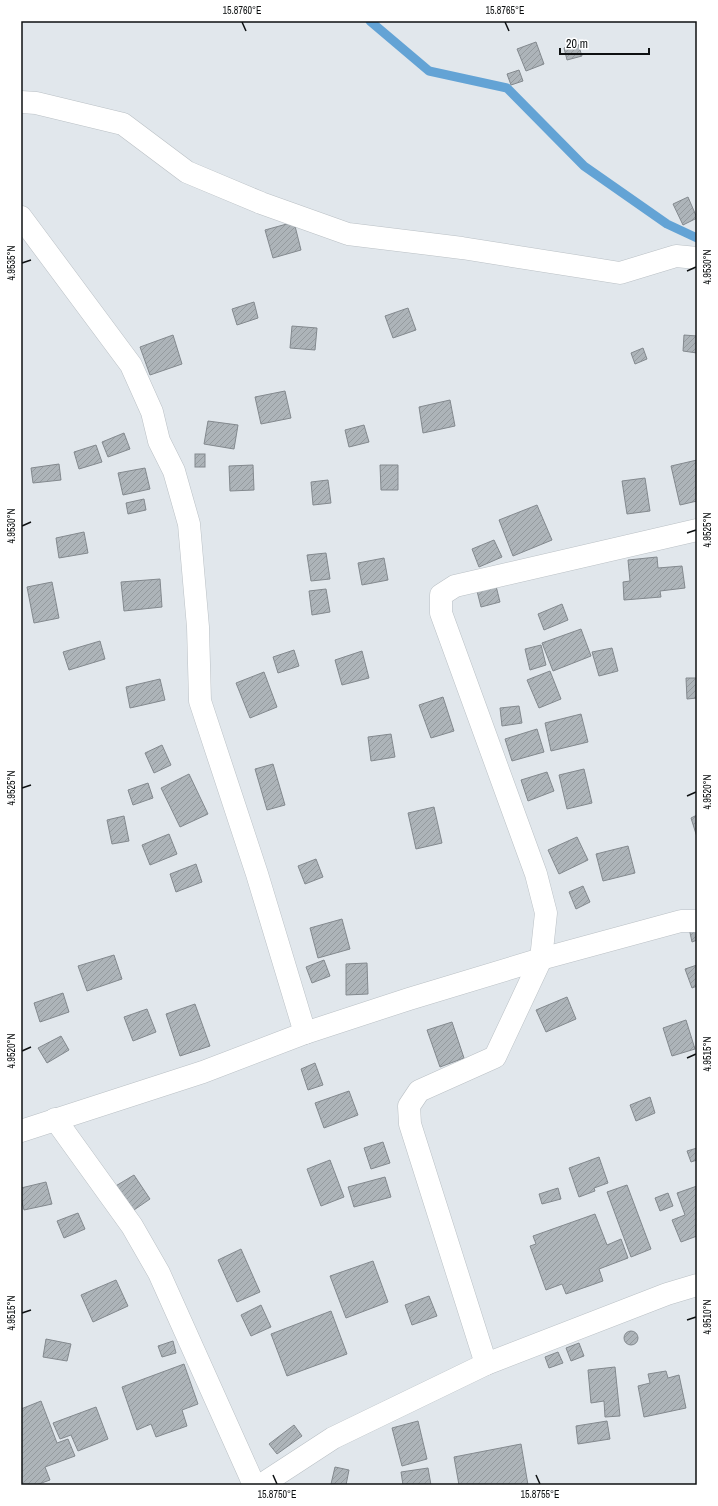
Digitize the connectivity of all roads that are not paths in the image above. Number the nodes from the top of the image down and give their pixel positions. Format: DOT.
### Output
graph roads {
  1 [pos="21,102"];
  2 [pos="21,217"];
  3 [pos="697,258"];
  4 [pos="697,530"];
  5 [pos="697,921"];
  6 [pos="541,959"];
  7 [pos="305,1033"];
  8 [pos="55,1119"];
  9 [pos="21,1131"];
  10 [pos="697,1285"];
  11 [pos="486,1364"];
  12 [pos="254,1485"];
  13 [pos="261,1485"];
  1 -- 3 [label="street"];
  2 -- 7 [label="street"];
  4 -- 6 [label="street"];
  5 -- 6 [label="street"];
  6 -- 7 [label="street"];
  6 -- 11 [label="street"];
  7 -- 8 [label="street"];
  8 -- 9 [label="street"];
  8 -- 12 [label="street"];
  10 -- 11 [label="street"];
  11 -- 13 [label="street"];
}
